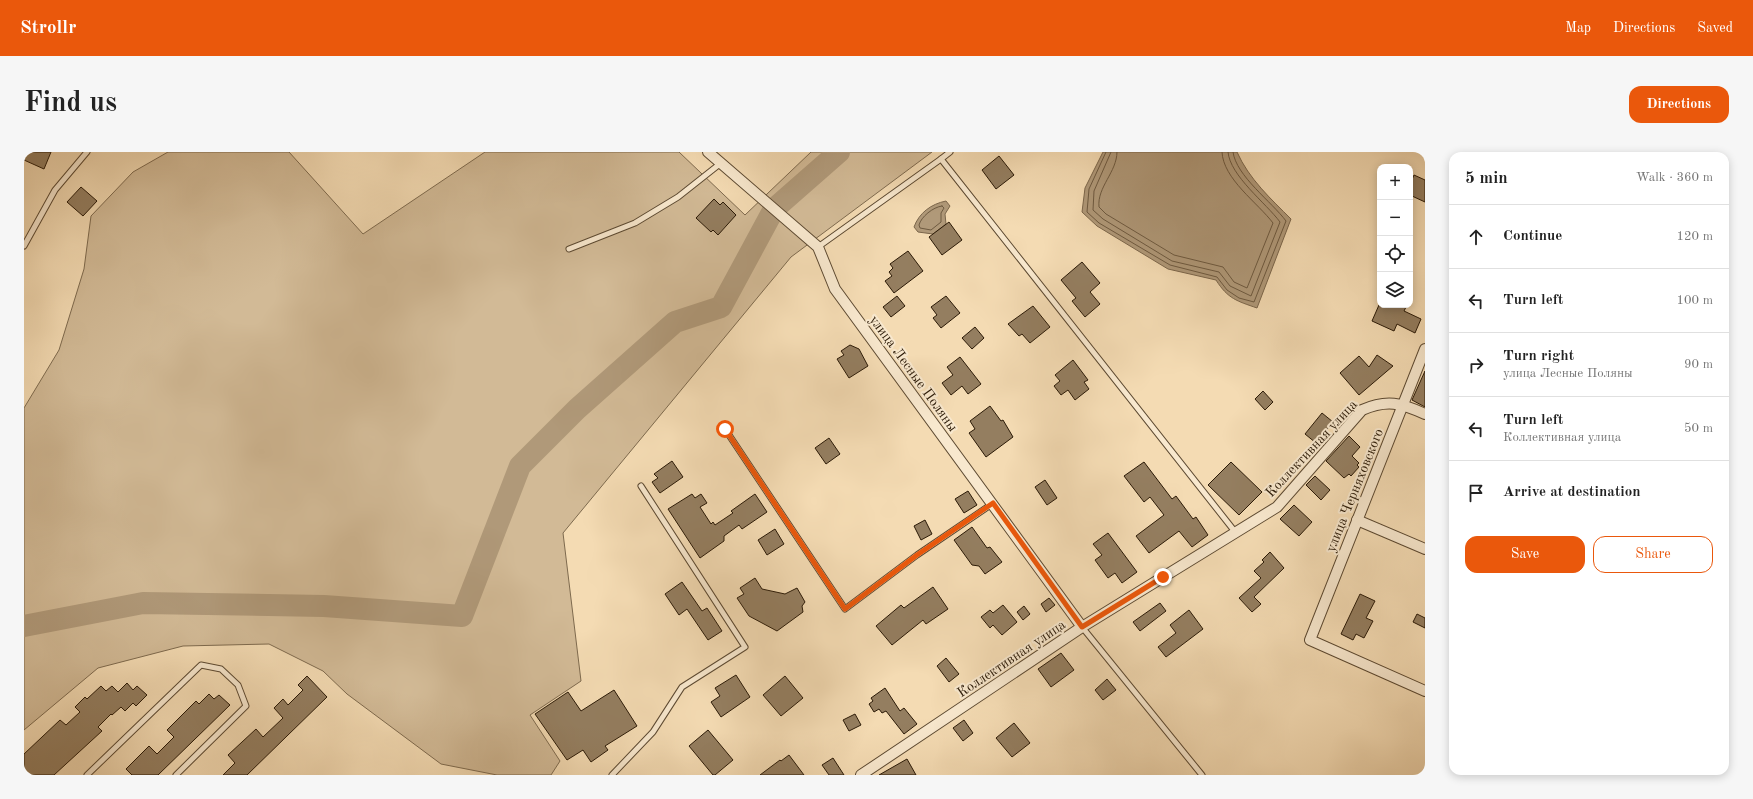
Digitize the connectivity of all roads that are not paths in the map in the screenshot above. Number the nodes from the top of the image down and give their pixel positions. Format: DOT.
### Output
graph roads {
  1 [pos="87,152"];
  2 [pos="708,152"];
  3 [pos="950,152"];
  4 [pos="941,159"];
  5 [pos="721,164"];
  6 [pos="24,246"];
  7 [pos="818,247"];
  8 [pos="569,249"];
  9 [pos="1425,349"];
  10 [pos="1403,404"];
  11 [pos="1425,414"];
  12 [pos="725,429"];
  13 [pos="641,486"];
  14 [pos="993,503"];
  15 [pos="1357,520"];
  16 [pos="1236,532"];
  17 [pos="1425,549"];
  18 [pos="1082,627"];
  19 [pos="1425,692"];
  20 [pos="87,775"];
  21 [pos="176,775"];
  22 [pos="612,775"];
  23 [pos="861,775"];
  24 [pos="1202,775"];
  1 -- 6 [label="lane"];
  2 -- 5 [label="street, улица Лесные Поляны"];
  3 -- 4 [label="lane"];
  4 -- 7 [label="lane"];
  4 -- 16 [label="lane"];
  5 -- 7 [label="street, улица Лесные Поляны"];
  5 -- 8 [label="lane"];
  7 -- 14 [label="street, улица Лесные Поляны"];
  9 -- 10 [label="street, улица Черняховского"];
  10 -- 11 [label="street"];
  10 -- 15 [label="street, улица Черняховского"];
  10 -- 16 [label="street, Коллективная улица"];
  12 -- 14 [label="lane"];
  13 -- 22 [label="lane"];
  14 -- 18 [label="street, улица Лесные Поляны"];
  15 -- 17 [label="street"];
  15 -- 19 [label="street, улица Черняховского"];
  16 -- 18 [label="street, Коллективная улица"];
  18 -- 23 [label="street, Коллективная улица"];
  18 -- 24 [label="lane"];
  20 -- 21 [label="lane"];
}
